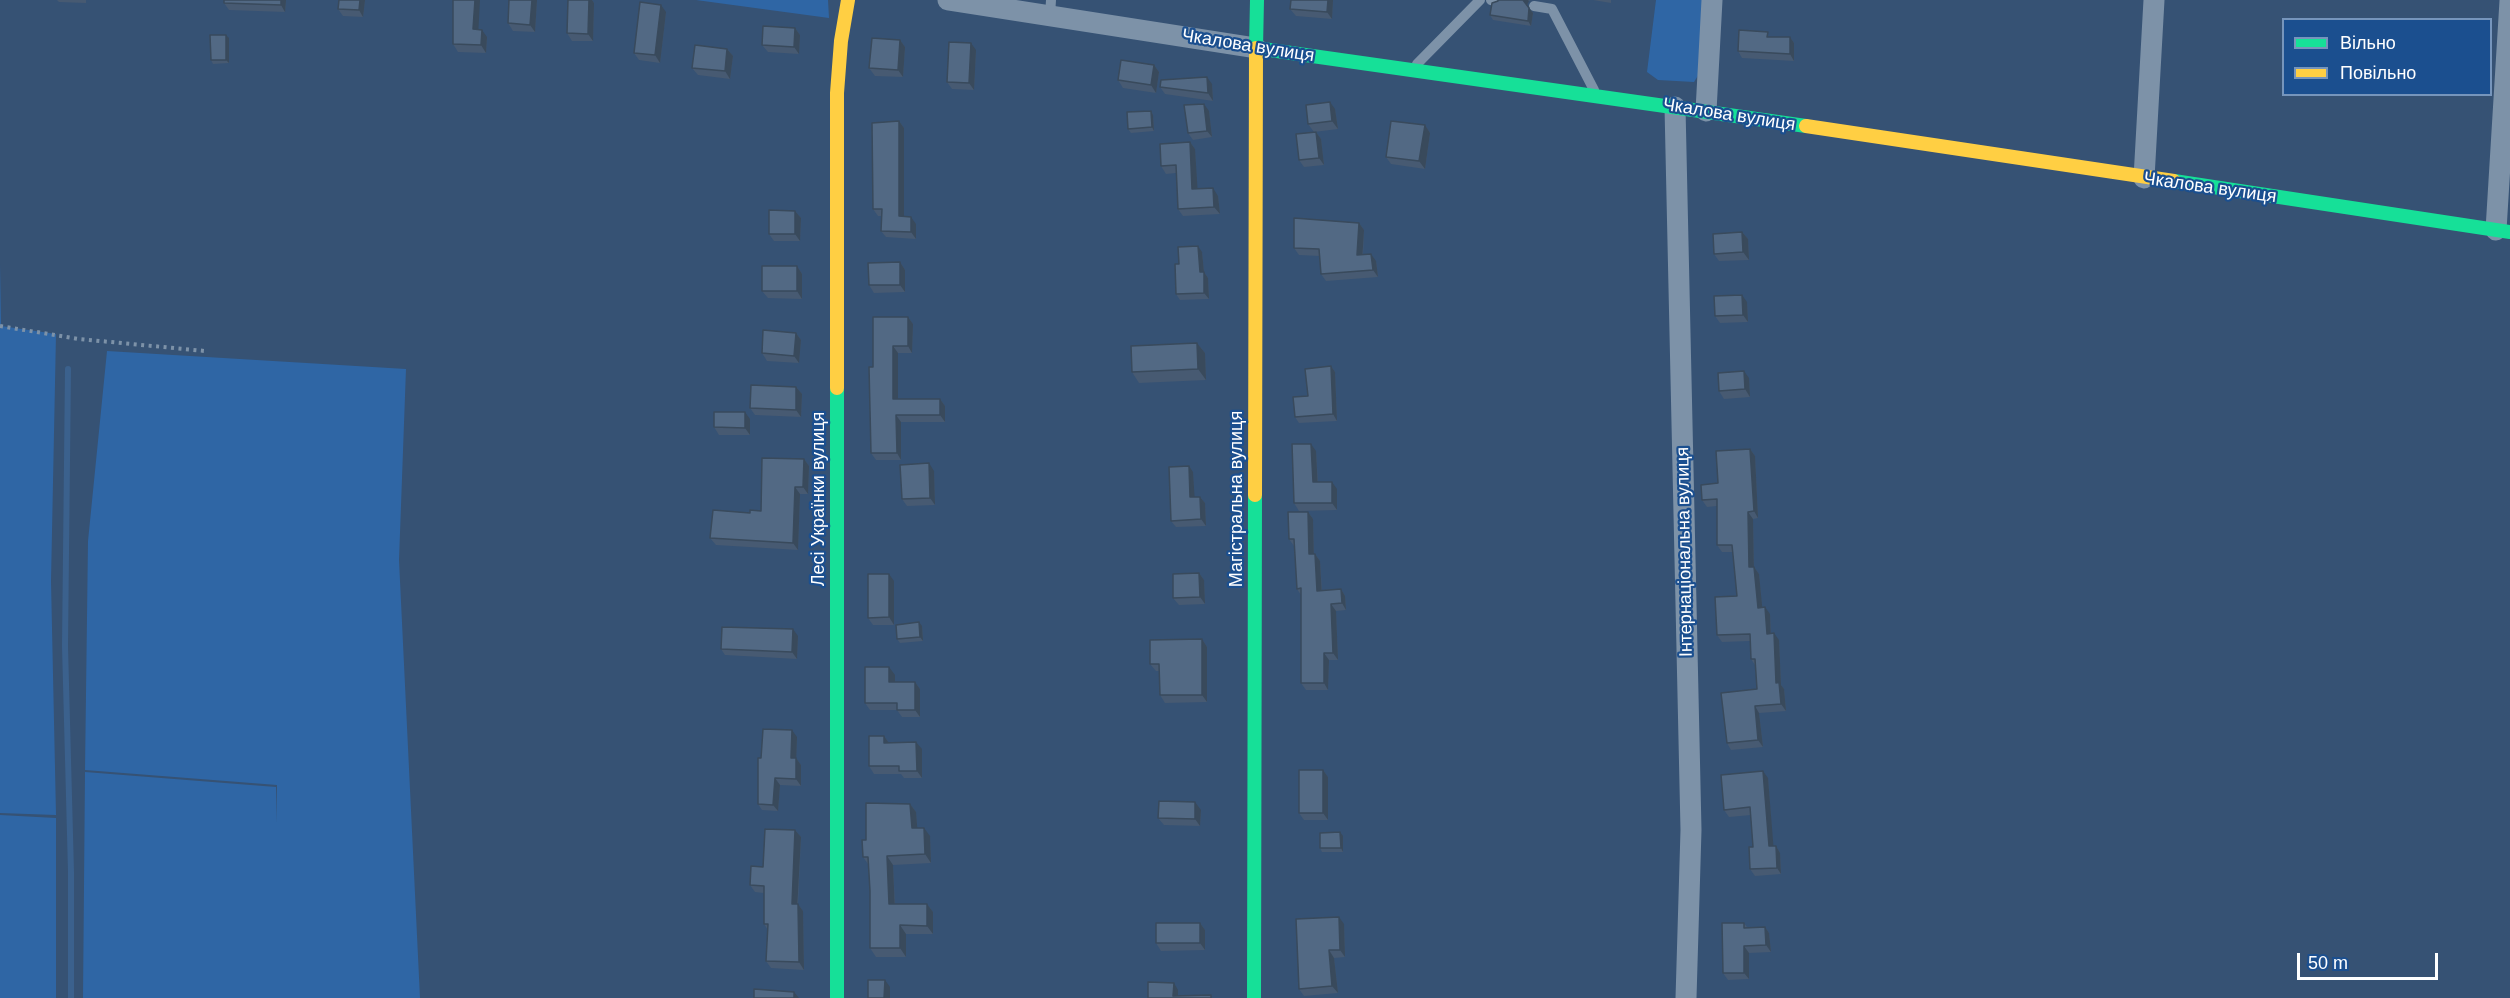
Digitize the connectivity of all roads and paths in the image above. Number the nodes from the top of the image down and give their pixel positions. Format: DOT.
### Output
graph roads {
  1 [pos="848,0"];
  2 [pos="948,0"];
  3 [pos="1257,0"];
  4 [pos="1480,0"];
  5 [pos="1491,0"];
  6 [pos="1712,0"];
  7 [pos="2154,0"];
  8 [pos="1496,1"];
  9 [pos="2510,1"];
  10 [pos="1015,5"];
  11 [pos="1534,6"];
  12 [pos="1051,8"];
  13 [pos="1256,48"];
  14 [pos="1411,70"];
  15 [pos="1597,96"];
  16 [pos="1675,107"];
  17 [pos="1706,111"];
  18 [pos="2144,178"];
  19 [pos="2503,231"];
  20 [pos="0,326"];
  21 [pos="205,351"];
  22 [pos="837,998"];
  23 [pos="1254,998"];
  24 [pos="1686,998"];
  1 -- 22 [label="main road, Лесі Українки вулиця"];
  2 -- 10 [label="street, Чкалова вулиця"];
  3 -- 13 [label="main road, Магістральна вулиця"];
  4 -- 14 [label="lane"];
  5 -- 8 [label="lane"];
  6 -- 17 [label="street"];
  7 -- 18 [label="street"];
  9 -- 19 [label="street"];
  10 -- 12 [label="street, Чкалова вулиця"];
  11 -- 15 [label="lane"];
  12 -- 13 [label="street, Чкалова вулиця"];
  13 -- 14 [label="main road, Чкалова вулиця"];
  13 -- 23 [label="main road, Магістральна вулиця"];
  14 -- 15 [label="main road, Чкалова вулиця"];
  15 -- 16 [label="main road, Чкалова вулиця"];
  16 -- 17 [label="main road, Чкалова вулиця"];
  16 -- 24 [label="street, Інтернаціональна вулиця"];
  17 -- 18 [label="main road, Чкалова вулиця"];
  18 -- 19 [label="main road, Чкалова вулиця"];
  20 -- 21 [label="path"];
}
